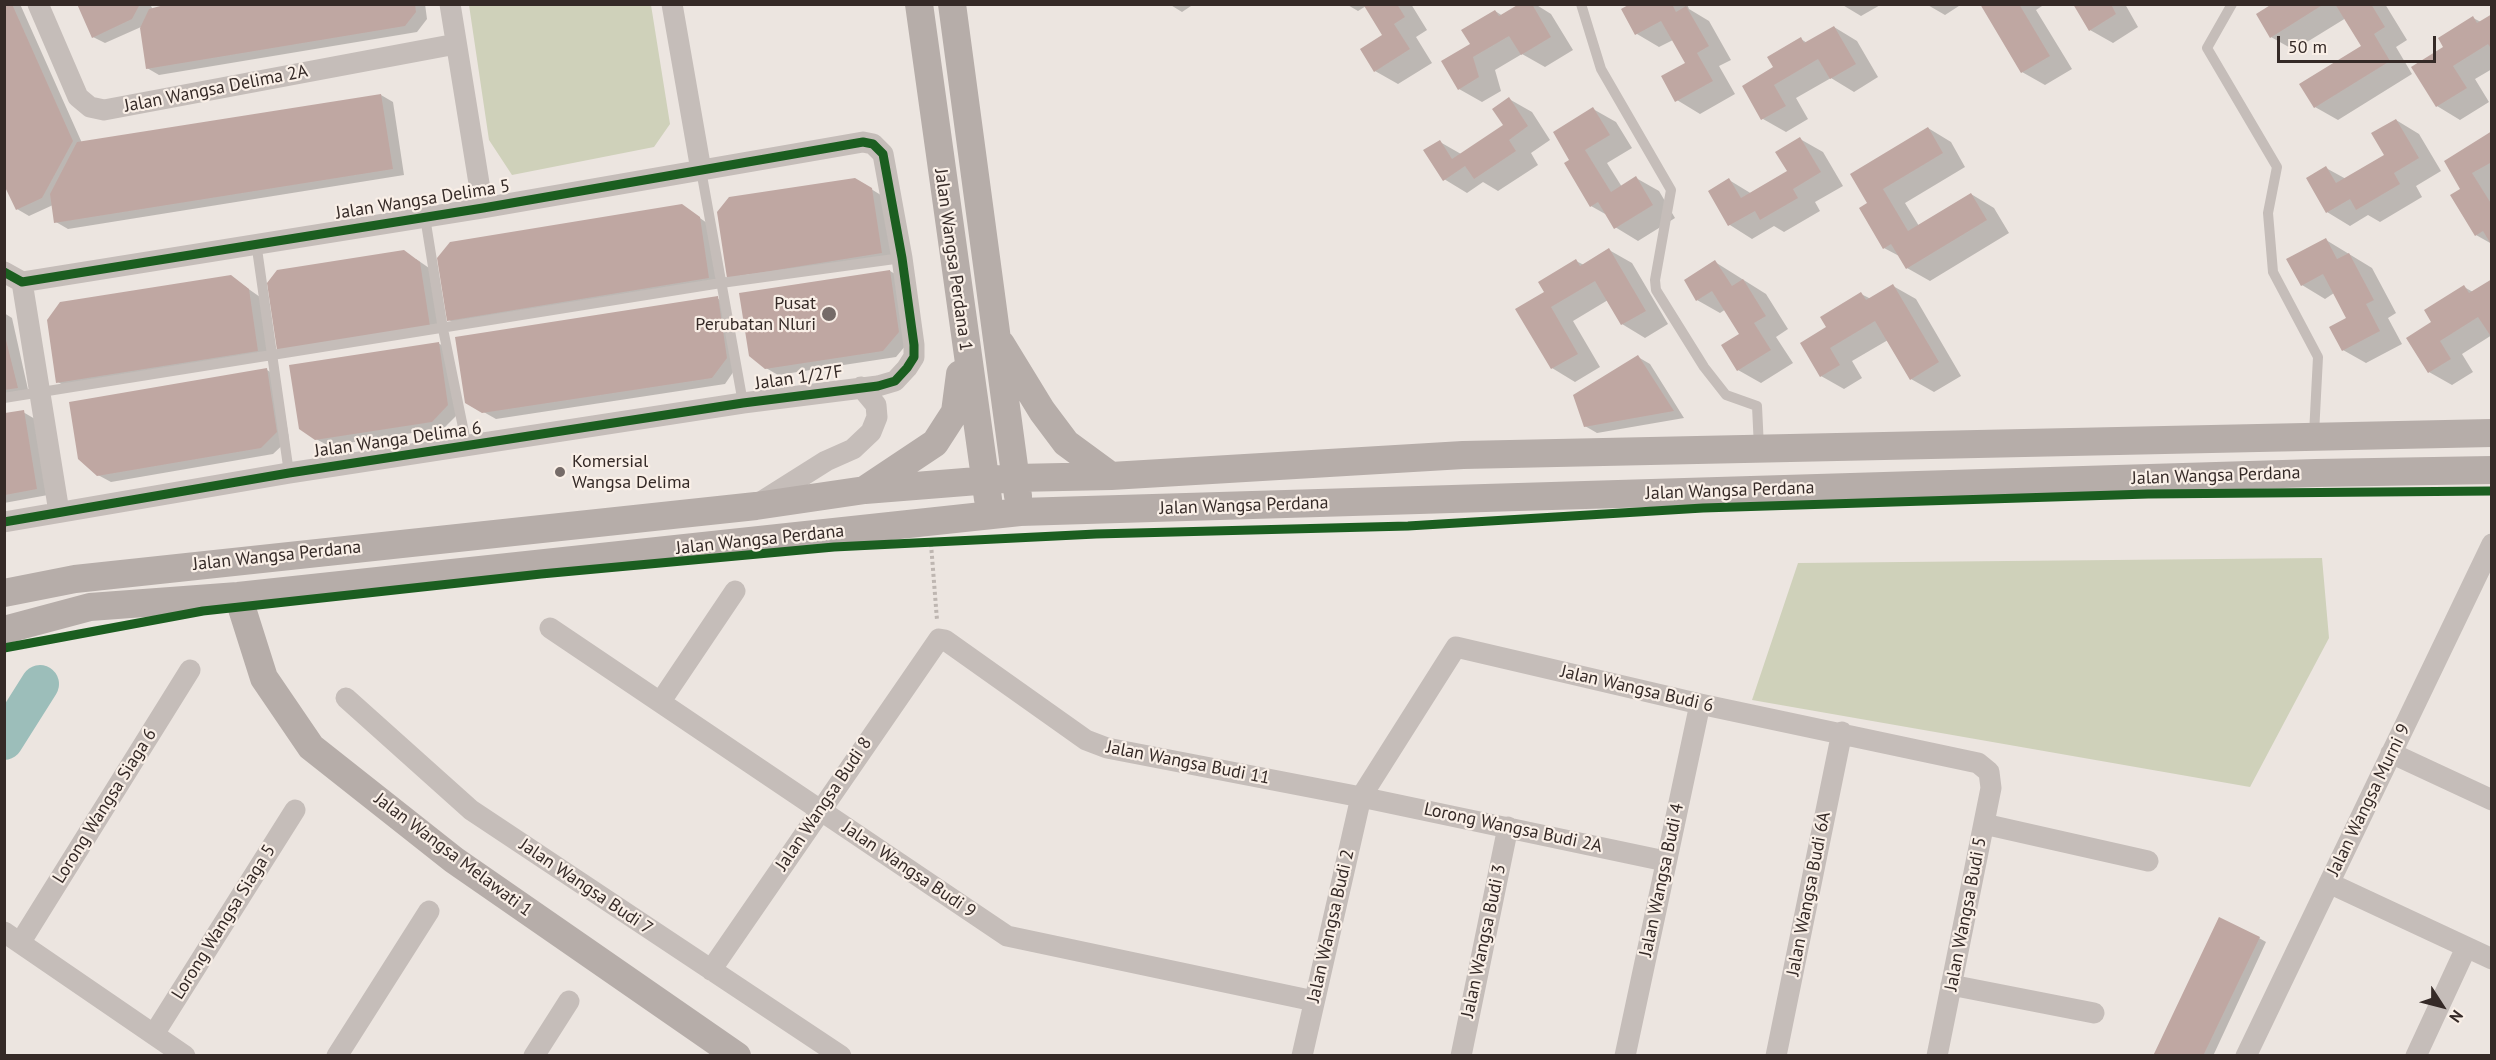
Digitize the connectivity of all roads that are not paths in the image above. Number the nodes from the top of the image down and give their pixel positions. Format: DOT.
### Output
graph roads {
  1 [pos="38,4"];
  2 [pos="450,4"];
  3 [pos="672,4"];
  4 [pos="919,4"];
  5 [pos="952,4"];
  6 [pos="1581,4"];
  7 [pos="2232,4"];
  8 [pos="456,44"];
  9 [pos="701,170"];
  10 [pos="483,208"];
  11 [pos="425,217"];
  12 [pos="256,242"];
  13 [pos="902,258"];
  14 [pos="13,277"];
  15 [pos="721,284"];
  16 [pos="443,329"];
  17 [pos="994,334"];
  18 [pos="963,339"];
  19 [pos="271,357"];
  20 [pos="861,387"];
  21 [pos="42,393"];
  22 [pos="4,398"];
  23 [pos="743,403"];
  24 [pos="2492,433"];
  25 [pos="2314,435"];
  26 [pos="467,447"];
  27 [pos="1759,449"];
  28 [pos="2492,470"];
  29 [pos="289,473"];
  30 [pos="1112,476"];
  31 [pos="1015,478"];
  32 [pos="985,482"];
  33 [pos="865,490"];
  34 [pos="756,506"];
  35 [pos="59,512"];
  36 [pos="1020,512"];
  37 [pos="990,516"];
  38 [pos="4,522"];
  39 [pos="2492,544"];
  40 [pos="735,591"];
  41 [pos="4,593"];
  42 [pos="238,596"];
  43 [pos="550,628"];
  44 [pos="4,630"];
  45 [pos="939,639"];
  46 [pos="190,670"];
  47 [pos="346,698"];
  48 [pos="661,701"];
  49 [pos="1700,704"];
  50 [pos="1842,732"];
  51 [pos="2391,753"];
  52 [pos="1989,772"];
  53 [pos="1361,797"];
  54 [pos="2492,800"];
  55 [pos="295,810"];
  56 [pos="820,810"];
  57 [pos="1984,824"];
  58 [pos="1508,827"];
  59 [pos="1665,861"];
  60 [pos="2148,861"];
  61 [pos="2329,883"];
  62 [pos="429,911"];
  63 [pos="12,938"];
  64 [pos="2466,948"];
  65 [pos="2492,959"];
  66 [pos="711,970"];
  67 [pos="1951,985"];
  68 [pos="569,1001"];
  69 [pos="1314,1001"];
  70 [pos="2094,1013"];
  71 [pos="154,1034"];
  72 [pos="186,1056"];
  73 [pos="337,1056"];
  74 [pos="534,1056"];
  75 [pos="737,1056"];
  76 [pos="841,1056"];
  77 [pos="1302,1056"];
  78 [pos="1461,1056"];
  79 [pos="1625,1056"];
  80 [pos="1776,1056"];
  81 [pos="1937,1056"];
  82 [pos="2246,1056"];
  83 [pos="2416,1056"];
  1 -- 8 [label="street, Jalan Wangsa Delima 2A"];
  2 -- 8 [label="street"];
  3 -- 9 [label="street"];
  4 -- 18 [label="main road, Jalan Wangsa Perdana 1"];
  5 -- 17 [label="main road, Jalan Wangsa Perdana 1"];
  6 -- 27 [label="lane"];
  7 -- 25 [label="lane"];
  8 -- 10 [label="street"];
  9 -- 10 [label="street, Jalan Wangsa Delima 5"];
  9 -- 13 [label="street, Jalan Wangsa Delima 5"];
  9 -- 15 [label="lane"];
  10 -- 11 [label="street, Jalan Wangsa Delima 5"];
  11 -- 12 [label="street, Jalan Wangsa Delima 5"];
  11 -- 16 [label="lane"];
  12 -- 14 [label="street, Jalan Wangsa Delima 5"];
  12 -- 19 [label="lane"];
  13 -- 15 [label="lane"];
  13 -- 20 [label="street, Jalan 1/27F"];
  14 -- 21 [label="street"];
  15 -- 16 [label="lane"];
  15 -- 23 [label="lane"];
  16 -- 19 [label="lane"];
  16 -- 26 [label="lane"];
  17 -- 30 [label="main road"];
  17 -- 31 [label="main road, Jalan Wangsa Perdana 1"];
  18 -- 32 [label="main road, Jalan Wangsa Perdana 1"];
  18 -- 33 [label="main road"];
  19 -- 21 [label="lane"];
  19 -- 29 [label="lane"];
  20 -- 23 [label="street, Jalan 1/27F"];
  20 -- 34 [label="street"];
  21 -- 22 [label="lane"];
  21 -- 35 [label="street"];
  23 -- 26 [label="street, Jalan Wanga Delima 6"];
  24 -- 25 [label="main road, Jalan Wangsa Perdana"];
  25 -- 27 [label="main road, Jalan Wangsa Perdana"];
  26 -- 29 [label="street, Jalan Wanga Delima 6"];
  27 -- 30 [label="main road, Jalan Wangsa Perdana"];
  28 -- 36 [label="main road, Jalan Wangsa Perdana"];
  29 -- 35 [label="street, Jalan Wanga Delima 6"];
  30 -- 31 [label="main road, Jalan Wangsa Perdana"];
  31 -- 32 [label="main road, Jalan Wangsa Perdana"];
  31 -- 36 [label="main road, Jalan Wangsa Perdana 1"];
  32 -- 33 [label="main road, Jalan Wangsa Perdana"];
  32 -- 37 [label="main road, Jalan Wangsa Perdana 1"];
  33 -- 34 [label="main road, Jalan Wangsa Perdana"];
  34 -- 41 [label="main road, Jalan Wangsa Perdana"];
  35 -- 38 [label="street, Jalan Wanga Delima 6"];
  36 -- 37 [label="main road, Jalan Wangsa Perdana"];
  37 -- 42 [label="main road, Jalan Wangsa Perdana"];
  39 -- 51 [label="street, Jalan Wangsa Murni 9"];
  40 -- 48 [label="street"];
  42 -- 44 [label="main road, Jalan Wangsa Perdana"];
  42 -- 75 [label="main road, Jalan Wangsa Melawati 1"];
  43 -- 48 [label="street, Jalan Wangsa Budi 9"];
  45 -- 53 [label="street, Jalan Wangsa Budi 11"];
  45 -- 56 [label="street, Jalan Wangsa Budi 8"];
  46 -- 63 [label="street, Lorong Wangsa Siaga 6"];
  47 -- 66 [label="street, Jalan Wangsa Budi 7"];
  48 -- 56 [label="street, Jalan Wangsa Budi 9"];
  49 -- 50 [label="street, Jalan Wangsa Budi 6"];
  49 -- 53 [label="street, Jalan Wangsa Budi 6"];
  49 -- 59 [label="street, Jalan Wangsa Budi 4"];
  50 -- 52 [label="street, Jalan Wangsa Budi 6"];
  50 -- 80 [label="street, Jalan Wangsa Budi 6A"];
  51 -- 54 [label="street"];
  51 -- 61 [label="street, Jalan Wangsa Murni 9"];
  52 -- 57 [label="street, Jalan Wangsa Budi 5"];
  53 -- 58 [label="street, Lorong Wangsa Budi 2A"];
  53 -- 69 [label="street, Jalan Wangsa Budi 2"];
  55 -- 71 [label="street, Lorong Wangsa Siaga 5"];
  56 -- 66 [label="street, Jalan Wangsa Budi 8"];
  56 -- 69 [label="street, Jalan Wangsa Budi 9"];
  57 -- 60 [label="street"];
  57 -- 67 [label="street, Jalan Wangsa Budi 5"];
  58 -- 59 [label="street, Lorong Wangsa Budi 2A"];
  58 -- 78 [label="street, Jalan Wangsa Budi 3"];
  59 -- 79 [label="street, Jalan Wangsa Budi 4"];
  61 -- 64 [label="street"];
  61 -- 82 [label="street, Jalan Wangsa Murni 9"];
  62 -- 73 [label="street"];
  63 -- 71 [label="street"];
  64 -- 65 [label="street"];
  64 -- 83 [label="street"];
  66 -- 76 [label="street, Jalan Wangsa Budi 7"];
  67 -- 70 [label="street"];
  67 -- 81 [label="street, Jalan Wangsa Budi 5"];
  68 -- 74 [label="street"];
  69 -- 77 [label="street, Jalan Wangsa Budi 2"];
  71 -- 72 [label="street"];
}
